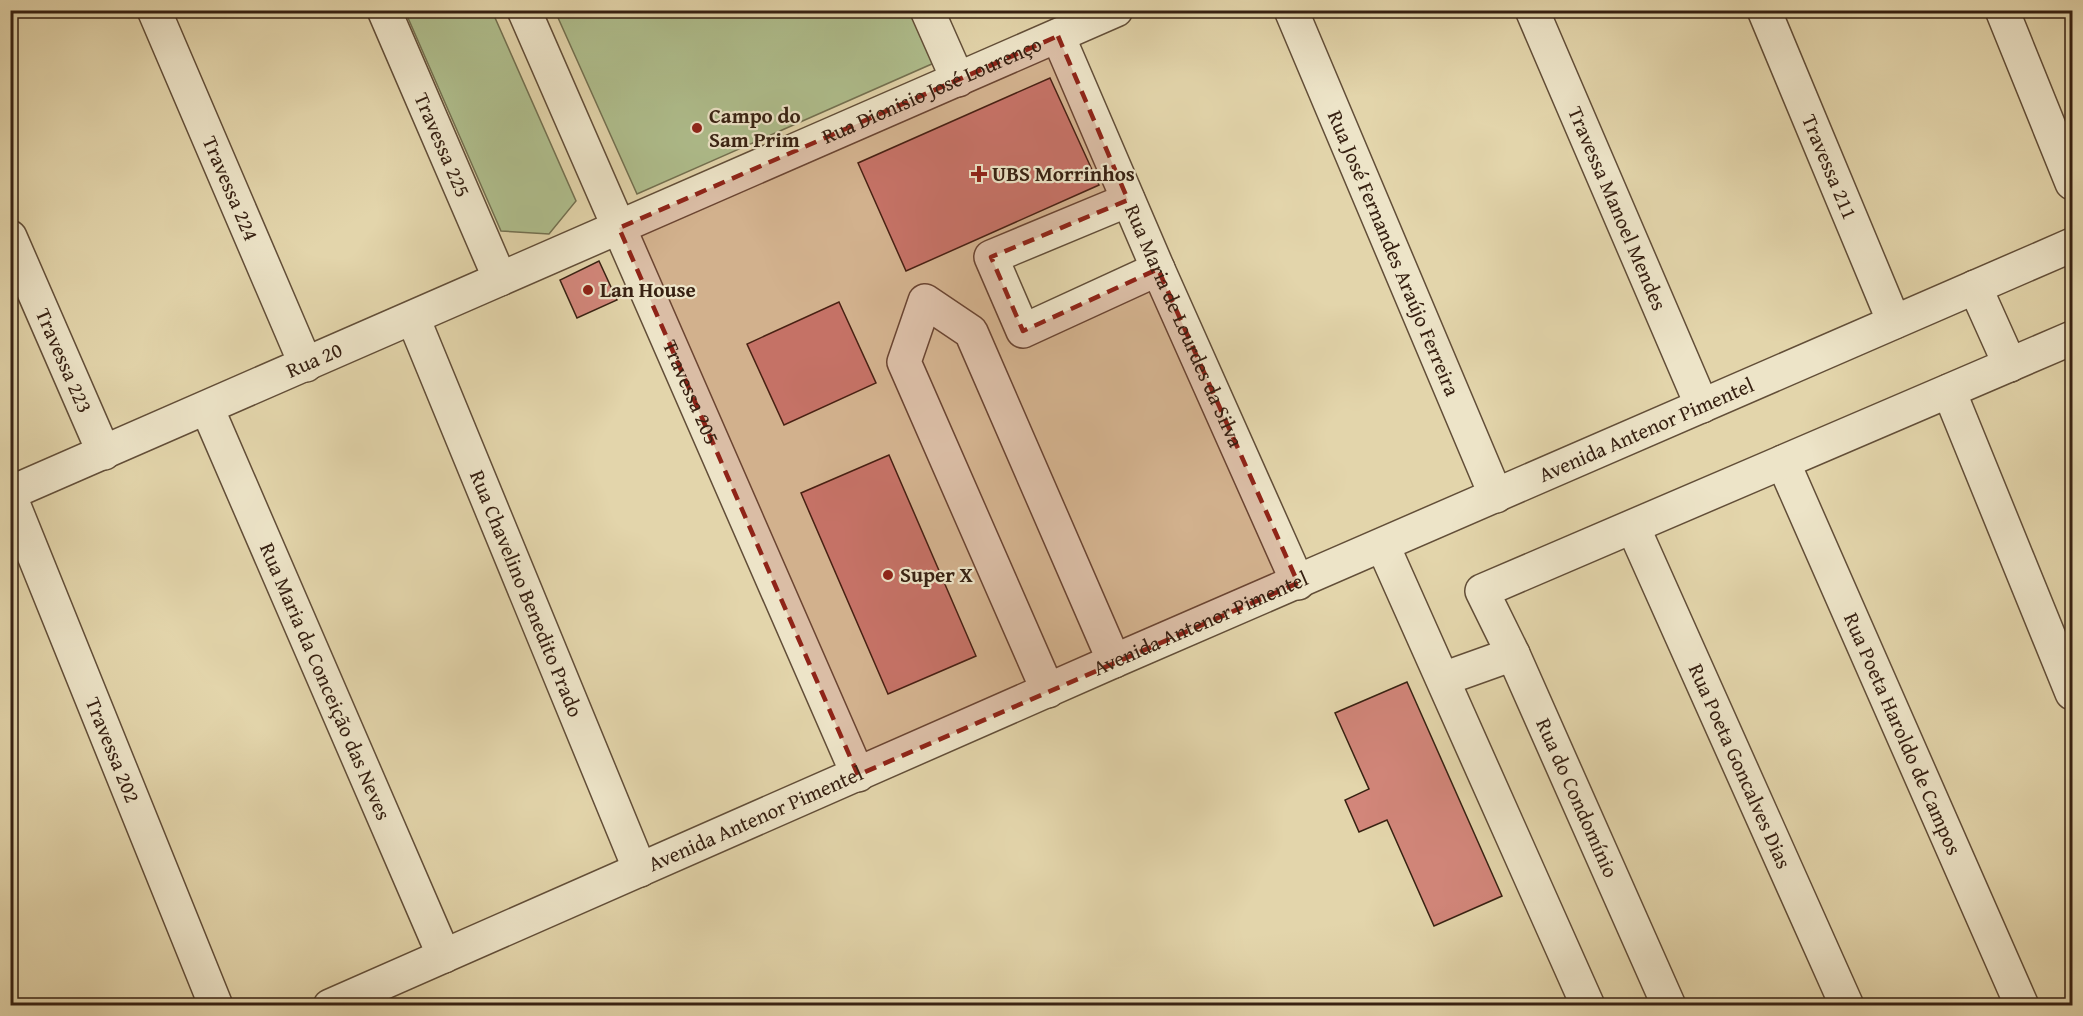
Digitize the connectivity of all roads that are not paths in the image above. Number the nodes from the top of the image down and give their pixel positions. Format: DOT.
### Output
graph roads {
  1 [pos="154,10"];
  2 [pos="384,10"];
  3 [pos="524,10"];
  4 [pos="927,10"];
  5 [pos="1116,10"];
  6 [pos="1291,10"];
  7 [pos="1532,10"];
  8 [pos="1764,10"];
  9 [pos="2002,10"];
  10 [pos="1058,36"];
  11 [pos="958,80"];
  12 [pos="2073,183"];
  13 [pos="1128,200"];
  14 [pos="619,228"];
  15 [pos="10,237"];
  16 [pos="2073,245"];
  17 [pos="1158,269"];
  18 [pos="500,279"];
  19 [pos="1975,287"];
  20 [pos="414,318"];
  21 [pos="1894,322"];
  22 [pos="2073,338"];
  23 [pos="306,365"];
  24 [pos="2010,365"];
  25 [pos="1949,391"];
  26 [pos="1702,406"];
  27 [pos="207,408"];
  28 [pos="104,453"];
  29 [pos="1784,462"];
  30 [pos="10,495"];
  31 [pos="1497,496"];
  32 [pos="1634,527"];
  33 [pos="1383,546"];
  34 [pos="1298,583"];
  35 [pos="1513,654"];
  36 [pos="1114,661"];
  37 [pos="1443,679"];
  38 [pos="1048,691"];
  39 [pos="2073,693"];
  40 [pos="858,775"];
  41 [pos="640,870"];
  42 [pos="444,956"];
  43 [pos="216,1005"];
  44 [pos="330,1005"];
  45 [pos="1588,1005"];
  46 [pos="1669,1005"];
  47 [pos="1847,1005"];
  48 [pos="2022,1005"];
  1 -- 23 [label="street, Travessa 224"];
  2 -- 18 [label="street, Travessa 225"];
  3 -- 14 [label="street, Travessa 205"];
  4 -- 11 [label="street"];
  5 -- 10 [label="street, Rua Dionisio José Lourenço"];
  6 -- 31 [label="street, Rua José Fernandes Araújo Ferreira"];
  7 -- 26 [label="street, Travessa Manoel Mendes"];
  8 -- 21 [label="street, Travessa 211"];
  9 -- 12 [label="street"];
  10 -- 11 [label="street, Rua Dionisio José Lourenço"];
  10 -- 13 [label="street, Rua Maria de Lourdes da Silva"];
  11 -- 14 [label="street, Rua Dionisio José Lourenço"];
  13 -- 17 [label="street, Rua Maria de Lourdes da Silva"];
  13 -- 17 [label="street"];
  14 -- 18 [label="street, Rua 20"];
  14 -- 40 [label="street, Travessa 205"];
  15 -- 28 [label="street, Travessa 223"];
  16 -- 19 [label="street, Avenida Antenor Pimentel"];
  17 -- 34 [label="street, Rua Maria de Lourdes da Silva"];
  18 -- 20 [label="street, Rua 20"];
  19 -- 21 [label="street, Avenida Antenor Pimentel"];
  19 -- 24 [label="street"];
  20 -- 23 [label="street, Rua 20"];
  20 -- 41 [label="street, Rua Chavelino Benedito Prado"];
  21 -- 26 [label="street, Avenida Antenor Pimentel"];
  22 -- 24 [label="street"];
  23 -- 27 [label="street, Rua 20"];
  24 -- 25 [label="street"];
  25 -- 29 [label="street"];
  25 -- 39 [label="street"];
  26 -- 31 [label="street, Avenida Antenor Pimentel"];
  27 -- 28 [label="street, Rua 20"];
  27 -- 42 [label="street, Rua Maria da Conceição das Neves"];
  28 -- 30 [label="street, Rua 20"];
  29 -- 32 [label="street"];
  29 -- 48 [label="street, Rua Poeta Haroldo de Campos"];
  30 -- 43 [label="street, Travessa 202"];
  31 -- 33 [label="street, Avenida Antenor Pimentel"];
  32 -- 35 [label="street, Rua do Condomínio"];
  32 -- 47 [label="street, Rua Poeta Goncalves Dias"];
  33 -- 34 [label="street, Avenida Antenor Pimentel"];
  33 -- 37 [label="street"];
  34 -- 36 [label="street, Avenida Antenor Pimentel"];
  35 -- 37 [label="street"];
  35 -- 46 [label="street, Rua do Condomínio"];
  36 -- 38 [label="street, Avenida Antenor Pimentel"];
  36 -- 38 [label="street"];
  37 -- 45 [label="street"];
  38 -- 40 [label="street, Avenida Antenor Pimentel"];
  40 -- 41 [label="street, Avenida Antenor Pimentel"];
  41 -- 42 [label="street, Avenida Antenor Pimentel"];
  42 -- 44 [label="street, Avenida Antenor Pimentel"];
}
